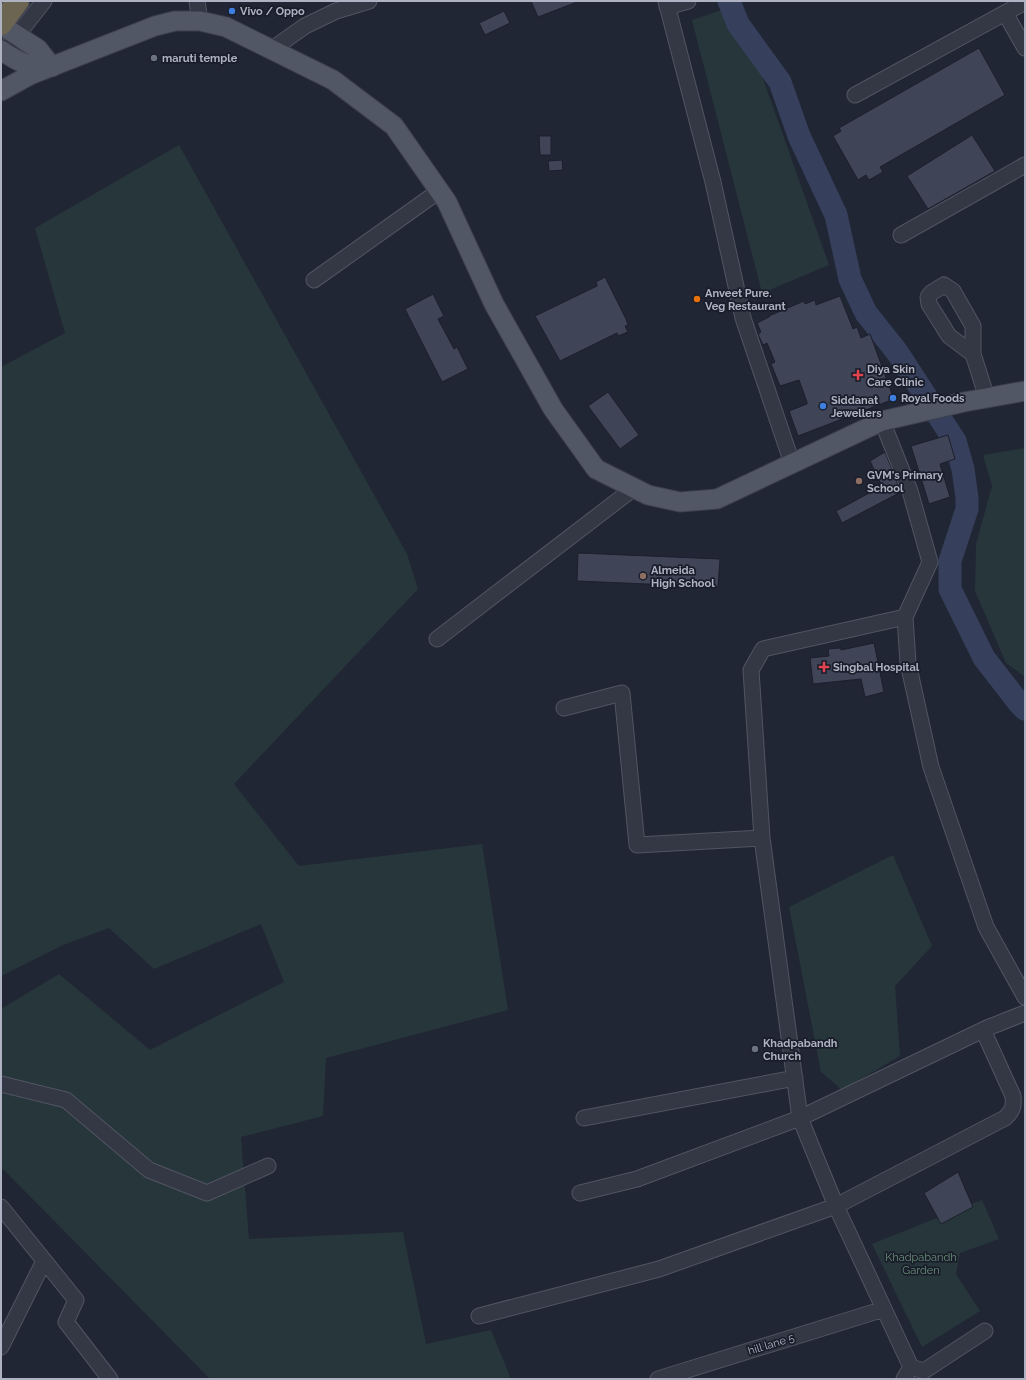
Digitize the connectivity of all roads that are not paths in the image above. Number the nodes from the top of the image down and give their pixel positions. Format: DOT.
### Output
graph roads {
  1 [pos="44,1"];
  2 [pos="197,1"];
  3 [pos="369,1"];
  4 [pos="688,1"];
  5 [pos="1025,2"];
  6 [pos="666,4"];
  7 [pos="1005,13"];
  8 [pos="10,19"];
  9 [pos="200,21"];
  10 [pos="1025,48"];
  11 [pos="271,50"];
  12 [pos="2,53"];
  13 [pos="52,67"];
  14 [pos="1,91"];
  15 [pos="855,95"];
  16 [pos="1025,165"];
  17 [pos="439,191"];
  18 [pos="901,236"];
  19 [pos="314,280"];
  20 [pos="973,354"];
  21 [pos="1025,391"];
  22 [pos="987,398"];
  23 [pos="891,420"];
  24 [pos="792,464"];
  25 [pos="634,488"];
  26 [pos="905,617"];
  27 [pos="437,639"];
  28 [pos="564,708"];
  29 [pos="762,838"];
  30 [pos="1025,997"];
  31 [pos="1025,1013"];
  32 [pos="984,1030"];
  33 [pos="795,1078"];
  34 [pos="1,1084"];
  35 [pos="584,1118"];
  36 [pos="800,1118"];
  37 [pos="268,1166"];
  38 [pos="580,1193"];
  39 [pos="836,1206"];
  40 [pos="1,1207"];
  41 [pos="44,1261"];
  42 [pos="884,1309"];
  43 [pos="479,1316"];
  44 [pos="985,1331"];
  45 [pos="1,1347"];
  46 [pos="907,1373"];
  47 [pos="110,1379"];
  48 [pos="658,1379"];
  1 -- 8 [label="street"];
  2 -- 9 [label="street"];
  3 -- 11 [label="street"];
  4 -- 6 [label="street"];
  5 -- 7 [label="street"];
  6 -- 24 [label="street"];
  7 -- 10 [label="street"];
  7 -- 15 [label="street"];
  8 -- 12 [label="street"];
  8 -- 13 [label="main road"];
  9 -- 11 [label="main road"];
  9 -- 13 [label="main road"];
  11 -- 17 [label="main road"];
  12 -- 13 [label="main road"];
  13 -- 14 [label="main road"];
  16 -- 18 [label="street"];
  17 -- 19 [label="street"];
  17 -- 25 [label="main road"];
  20 -- 22 [label="street"];
  21 -- 22 [label="main road"];
  22 -- 23 [label="main road"];
  23 -- 24 [label="main road"];
  23 -- 26 [label="street"];
  24 -- 25 [label="main road"];
  25 -- 27 [label="street"];
  26 -- 29 [label="street"];
  26 -- 30 [label="street"];
  28 -- 29 [label="street"];
  29 -- 33 [label="street"];
  31 -- 32 [label="street"];
  32 -- 36 [label="street"];
  32 -- 39 [label="street"];
  33 -- 35 [label="street"];
  33 -- 36 [label="street"];
  34 -- 37 [label="street"];
  36 -- 38 [label="street"];
  36 -- 39 [label="street"];
  39 -- 42 [label="street"];
  39 -- 43 [label="street"];
  40 -- 41 [label="street"];
  41 -- 45 [label="street"];
  41 -- 47 [label="street"];
  42 -- 46 [label="street"];
  42 -- 48 [label="street, hill lane 5"];
  44 -- 46 [label="street"];
}
